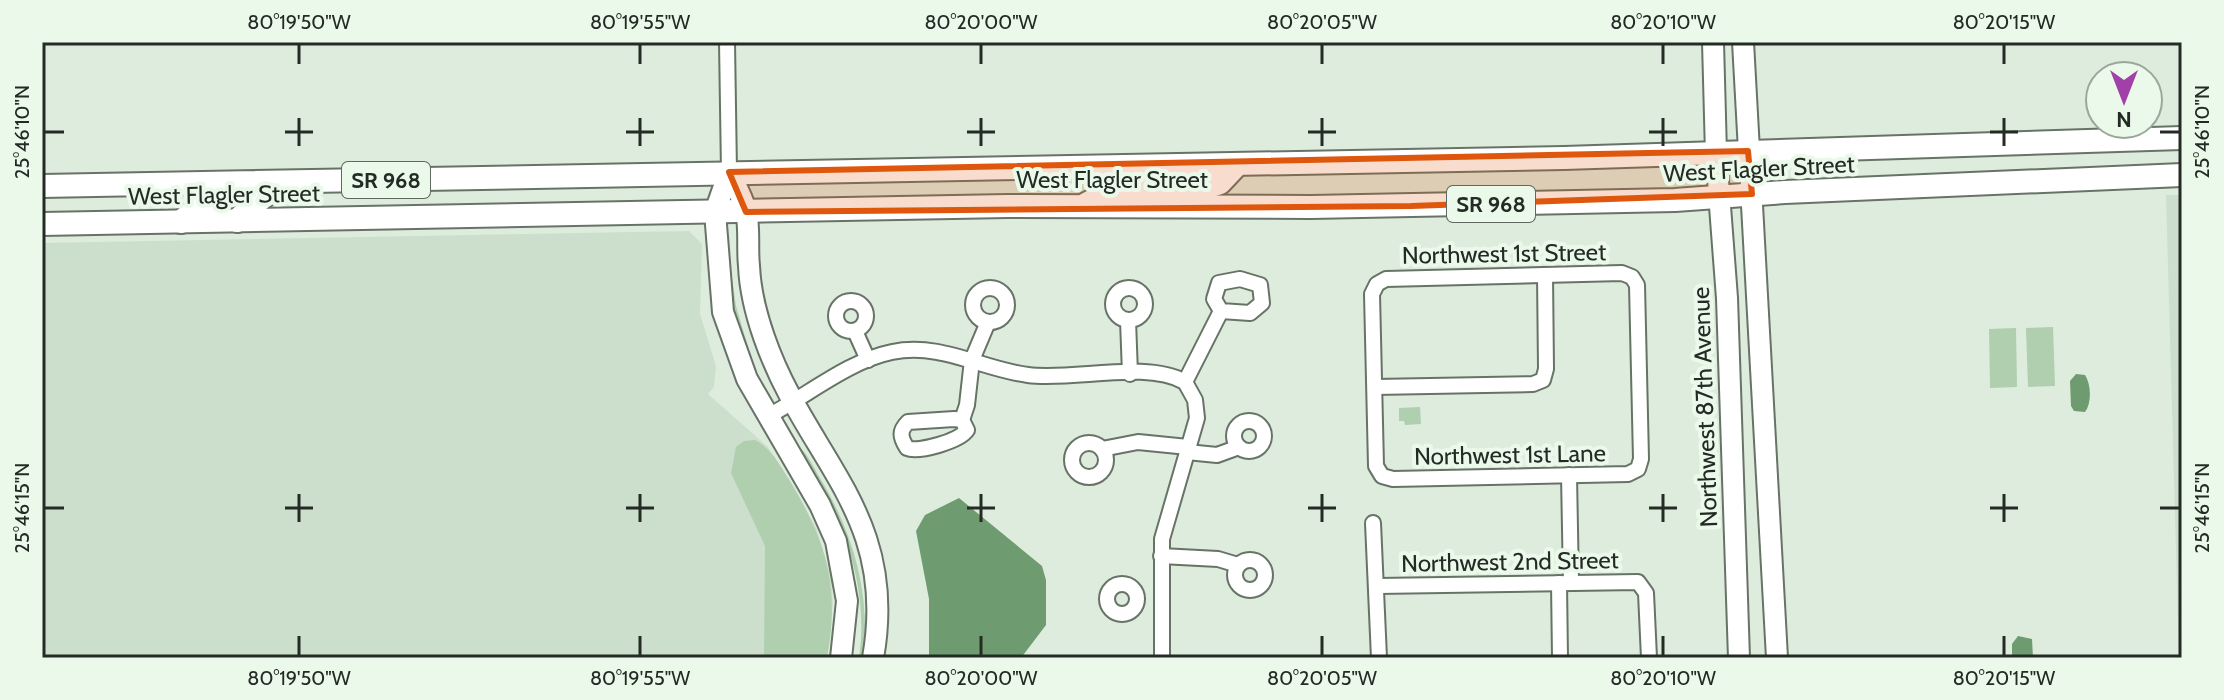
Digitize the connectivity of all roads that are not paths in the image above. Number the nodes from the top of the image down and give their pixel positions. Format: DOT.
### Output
graph roads {
  1 [pos="727,42"];
  2 [pos="1713,42"];
  3 [pos="1743,42"];
  4 [pos="2182,138"];
  5 [pos="1748,151"];
  6 [pos="1716,154"];
  7 [pos="1238,164"];
  8 [pos="729,172"];
  9 [pos="2182,175"];
  10 [pos="280,182"];
  11 [pos="227,183"];
  12 [pos="42,186"];
  13 [pos="1752,194"];
  14 [pos="1719,197"];
  15 [pos="1081,206"];
  16 [pos="715,212"];
  17 [pos="746,212"];
  18 [pos="237,221"];
  19 [pos="181,222"];
  20 [pos="42,224"];
  21 [pos="1545,275"];
  22 [pos="1221,311"];
  23 [pos="1128,320"];
  24 [pos="988,322"];
  25 [pos="855,331"];
  26 [pos="868,360"];
  27 [pos="972,360"];
  28 [pos="1130,374"];
  29 [pos="1185,382"];
  30 [pos="1375,387"];
  31 [pos="796,402"];
  32 [pos="768,416"];
  33 [pos="962,420"];
  34 [pos="1239,447"];
  35 [pos="1102,449"];
  36 [pos="1188,450"];
  37 [pos="1638,469"];
  38 [pos="1569,475"];
  39 [pos="1373,523"];
  40 [pos="1161,556"];
  41 [pos="1238,565"];
  42 [pos="1565,583"];
  43 [pos="1378,586"];
  44 [pos="1137,594"];
  45 [pos="1160,594"];
  46 [pos="841,658"];
  47 [pos="873,658"];
  48 [pos="1162,658"];
  49 [pos="1379,658"];
  50 [pos="1560,658"];
  51 [pos="1649,658"];
  52 [pos="1739,658"];
  53 [pos="1777,658"];
  1 -- 8 [label="street"];
  2 -- 6 [label="main road, Northwest 87th Avenue"];
  3 -- 5 [label="main road"];
  4 -- 5 [label="main road, West Flagler Street"];
  5 -- 6 [label="main road, West Flagler Street / SR 968"];
  5 -- 13 [label="main road"];
  6 -- 7 [label="main road, West Flagler Street / SR 968"];
  6 -- 14 [label="main road, Northwest 87th Avenue"];
  7 -- 8 [label="main road, West Flagler Street / SR 968"];
  7 -- 15 [label="main road"];
  8 -- 10 [label="main road, West Flagler Street / SR 968"];
  8 -- 16 [label="main road"];
  8 -- 17 [label="main road"];
  9 -- 13 [label="main road, West Flagler Street"];
  10 -- 11 [label="main road, West Flagler Street / SR 968"];
  10 -- 18 [label="main road"];
  11 -- 12 [label="main road, West Flagler Street / SR 968"];
  11 -- 19 [label="main road"];
  13 -- 14 [label="main road, West Flagler Street / SR 968"];
  13 -- 53 [label="main road"];
  14 -- 15 [label="main road, West Flagler Street / SR 968"];
  14 -- 52 [label="main road, Northwest 87th Avenue"];
  15 -- 17 [label="main road, West Flagler Street / SR 968"];
  16 -- 17 [label="main road, West Flagler Street / SR 968"];
  16 -- 18 [label="main road, West Flagler Street / SR 968"];
  16 -- 32 [label="main road"];
  17 -- 31 [label="main road"];
  18 -- 19 [label="main road, West Flagler Street / SR 968"];
  19 -- 20 [label="main road, West Flagler Street / SR 968"];
  21 -- 30 [label="street, Northwest 1st Street"];
  21 -- 30 [label="street"];
  21 -- 37 [label="street, Northwest 1st Street"];
  22 -- 29 [label="street"];
  23 -- 28 [label="street"];
  24 -- 27 [label="street"];
  25 -- 26 [label="street"];
  26 -- 27 [label="street"];
  26 -- 31 [label="street"];
  27 -- 28 [label="street"];
  27 -- 33 [label="street"];
  28 -- 29 [label="street"];
  29 -- 36 [label="street"];
  30 -- 38 [label="street, Northwest 1st Lane"];
  31 -- 32 [label="street"];
  31 -- 47 [label="main road"];
  32 -- 46 [label="main road"];
  34 -- 36 [label="street"];
  35 -- 36 [label="street"];
  36 -- 40 [label="street"];
  37 -- 38 [label="street, Northwest 1st Lane"];
  38 -- 42 [label="street"];
  39 -- 43 [label="street"];
  40 -- 41 [label="street"];
  40 -- 45 [label="street"];
  42 -- 43 [label="street, Northwest 2nd Street"];
  42 -- 50 [label="street"];
  42 -- 51 [label="street, Northwest 2nd Street"];
  43 -- 49 [label="street"];
  44 -- 45 [label="street"];
  45 -- 48 [label="street"];
}
